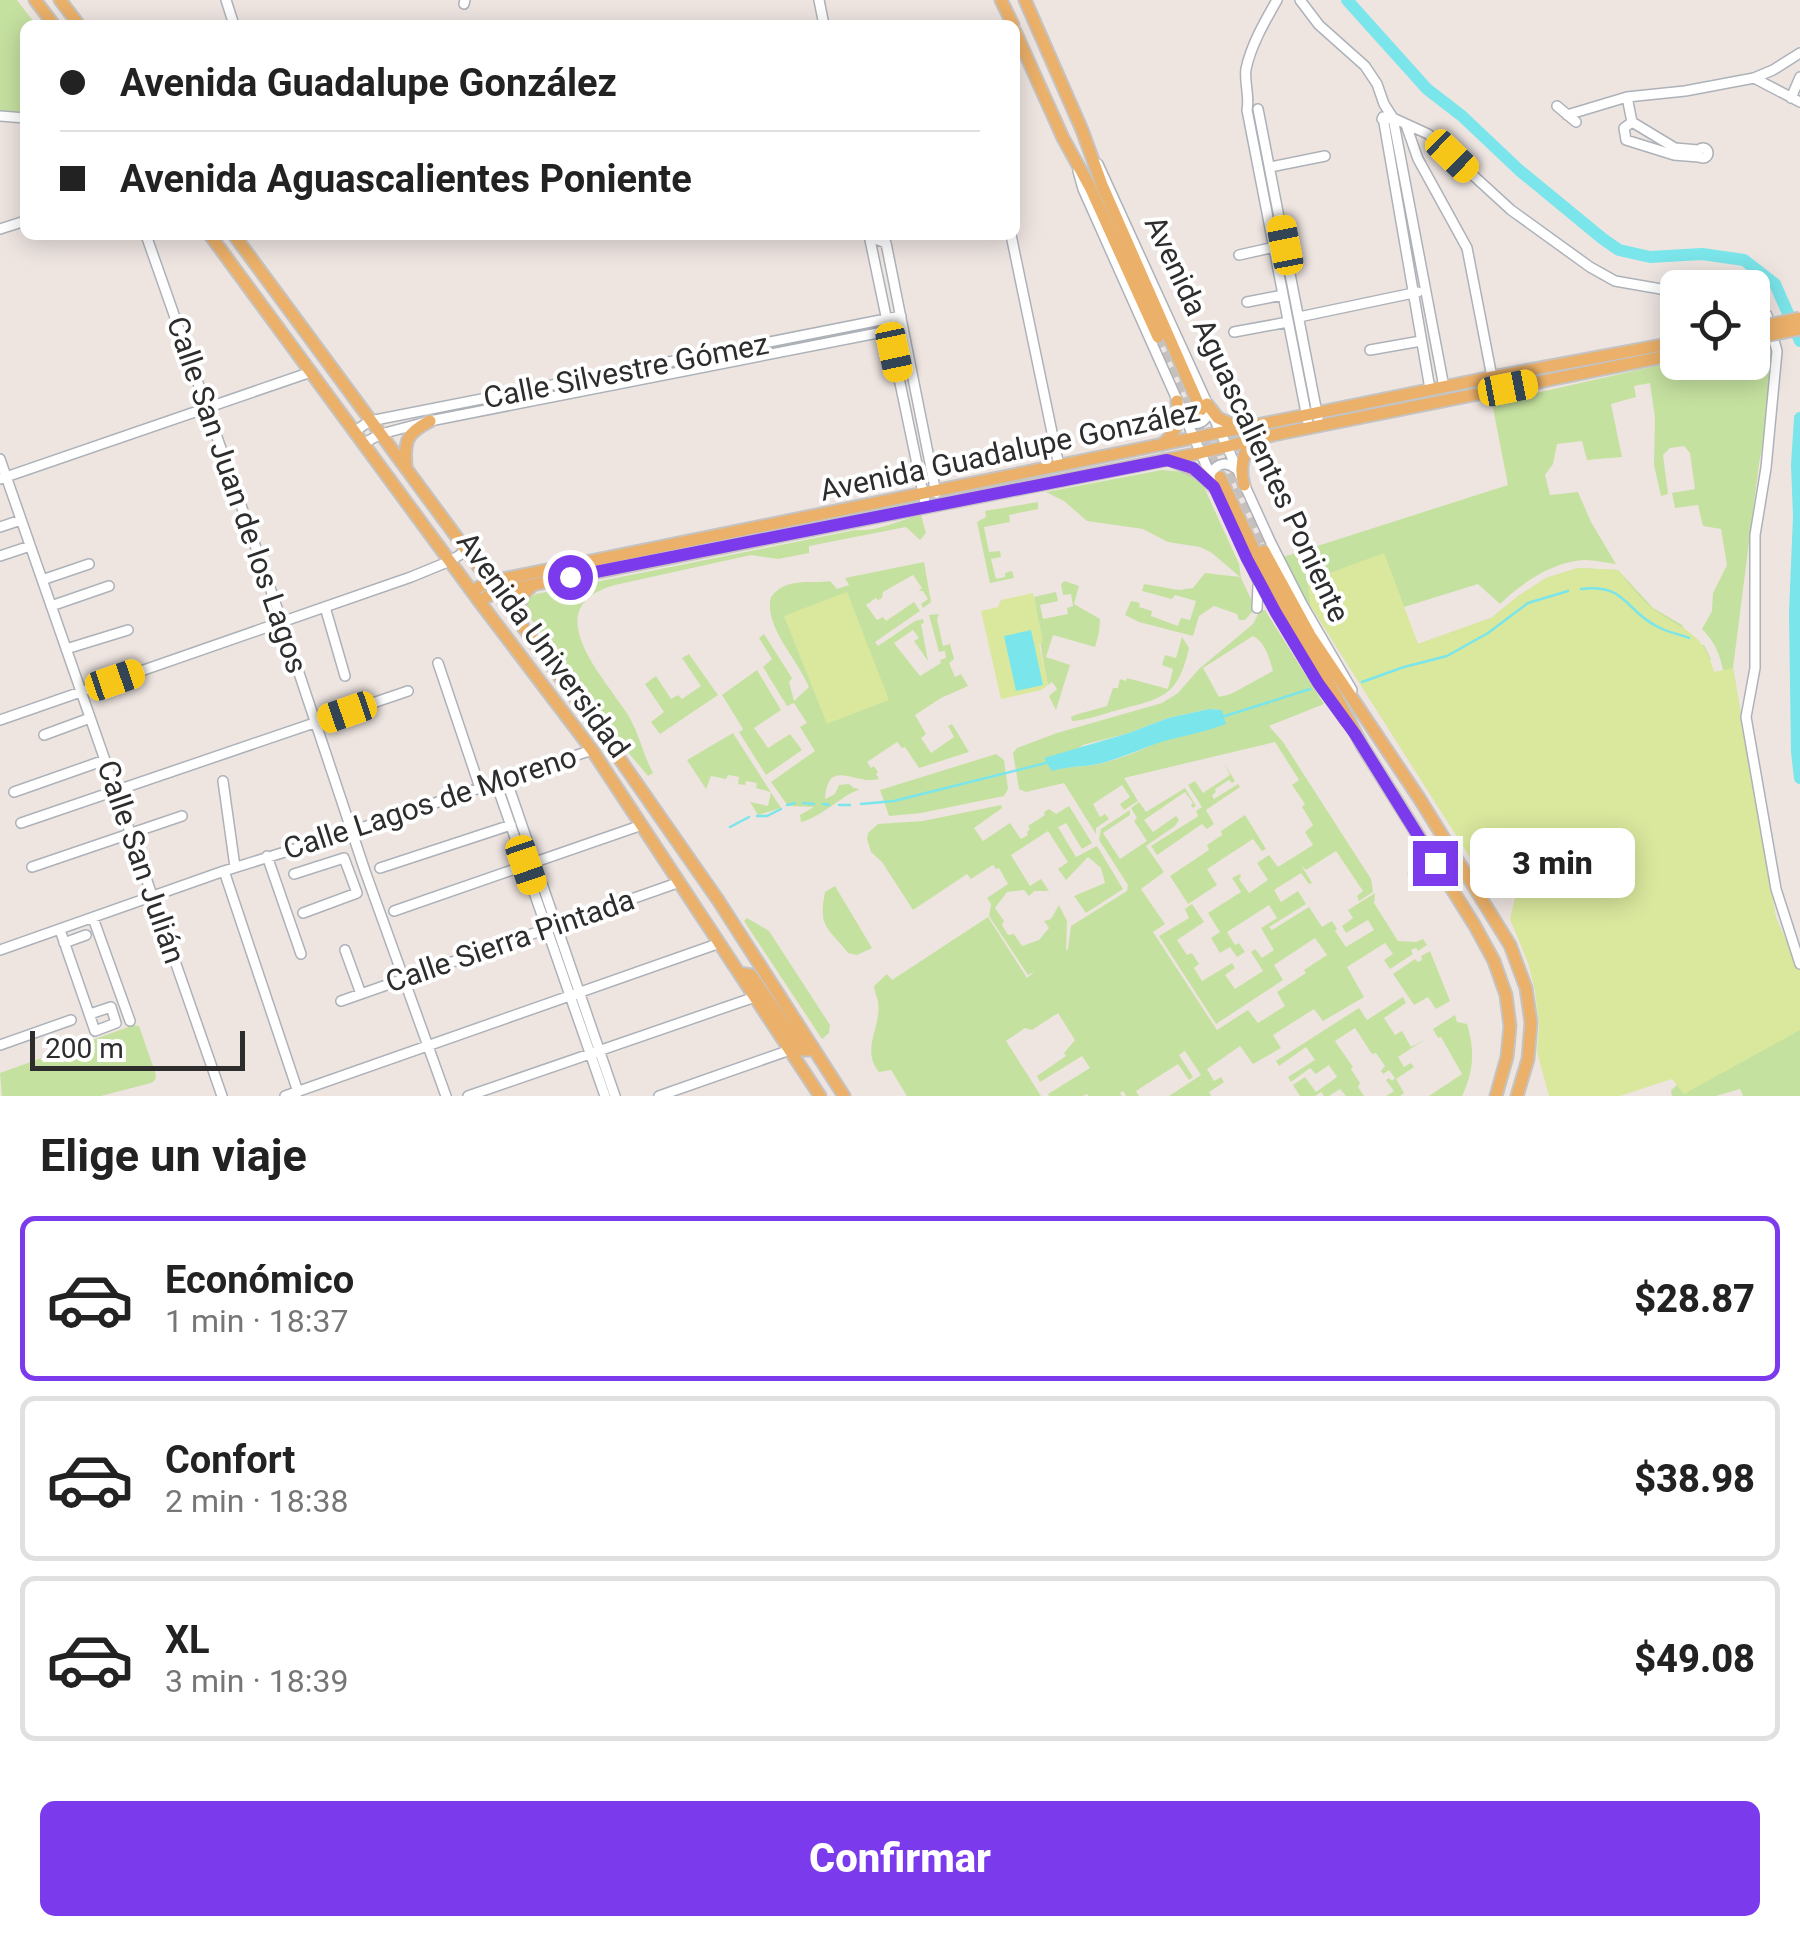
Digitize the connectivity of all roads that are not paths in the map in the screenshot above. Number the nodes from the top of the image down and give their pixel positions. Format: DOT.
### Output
graph roads {
  1 [pos="35,0"];
  2 [pos="60,0"];
  3 [pos="1024,0"];
  4 [pos="1277,0"];
  5 [pos="1300,0"];
  6 [pos="50,20"];
  7 [pos="75,20"];
  8 [pos="1020,41"];
  9 [pos="1800,53"];
  10 [pos="1800,77"];
  11 [pos="1754,78"];
  12 [pos="1627,97"];
  13 [pos="1250,98"];
  14 [pos="1796,100"];
  15 [pos="1557,106"];
  16 [pos="1258,109"];
  17 [pos="1247,110"];
  18 [pos="1567,115"];
  19 [pos="1388,118"];
  20 [pos="1576,122"];
  21 [pos="1632,122"];
  22 [pos="1406,124"];
  23 [pos="1679,153"];
  24 [pos="1698,154"];
  25 [pos="1325,156"];
  26 [pos="1076,164"];
  27 [pos="1270,166"];
  28 [pos="148,240"];
  29 [pos="214,240"];
  30 [pos="238,240"];
  31 [pos="870,240"];
  32 [pos="880,240"];
  33 [pos="1011,240"];
  34 [pos="1279,246"];
  35 [pos="1239,255"];
  36 [pos="1660,289"];
  37 [pos="1426,290"];
  38 [pos="1413,293"];
  39 [pos="1283,295"];
  40 [pos="1247,302"];
  41 [pos="1800,318"];
  42 [pos="1294,319"];
  43 [pos="902,322"];
  44 [pos="888,325"];
  45 [pos="1770,325"];
  46 [pos="1770,328"];
  47 [pos="1800,329"];
  48 [pos="1770,331"];
  49 [pos="1234,332"];
  50 [pos="1158,337"];
  51 [pos="809,340"];
  52 [pos="1421,341"];
  53 [pos="1660,345"];
  54 [pos="1370,350"];
  55 [pos="1660,357"];
  56 [pos="312,372"];
  57 [pos="1492,377"];
  58 [pos="1444,386"];
  59 [pos="1430,390"];
  60 [pos="1177,401"];
  61 [pos="207,408"];
  62 [pos="1206,408"];
  63 [pos="1185,420"];
  64 [pos="1313,420"];
  65 [pos="370,421"];
  66 [pos="430,421"];
  67 [pos="1242,428"];
  68 [pos="355,432"];
  69 [pos="1220,433"];
  70 [pos="381,434"];
  71 [pos="1193,439"];
  72 [pos="1253,440"];
  73 [pos="364,443"];
  74 [pos="1160,446"];
  75 [pos="1226,446"];
  76 [pos="1200,453"];
  77 [pos="0,458"];
  78 [pos="1167,460"];
  79 [pos="1059,466"];
  80 [pos="406,470"];
  81 [pos="1237,470"];
  82 [pos="3,478"];
  83 [pos="1215,481"];
  84 [pos="1244,485"];
  85 [pos="930,499"];
  86 [pos="22,520"];
  87 [pos="0,527"];
  88 [pos="30,546"];
  89 [pos="466,550"];
  90 [pos="1264,551"];
  91 [pos="0,556"];
  92 [pos="450,561"];
  93 [pos="89,564"];
  94 [pos="569,572"];
  95 [pos="1257,579"];
  96 [pos="42,580"];
  97 [pos="535,584"];
  98 [pos="108,586"];
  99 [pos="492,587"];
  100 [pos="475,596"];
  101 [pos="52,606"];
  102 [pos="325,607"];
  103 [pos="1257,608"];
  104 [pos="518,620"];
  105 [pos="282,622"];
  106 [pos="128,630"];
  107 [pos="66,649"];
  108 [pos="438,664"];
  109 [pos="345,676"];
  110 [pos="408,691"];
  111 [pos="81,692"];
  112 [pos="1362,710"];
  113 [pos="90,718"];
  114 [pos="0,720"];
  115 [pos="316,723"];
  116 [pos="44,734"];
  117 [pos="1355,734"];
  118 [pos="592,750"];
  119 [pos="105,760"];
  120 [pos="223,781"];
  121 [pos="501,781"];
  122 [pos="480,788"];
  123 [pos="116,790"];
  124 [pos="14,792"];
  125 [pos="652,806"];
  126 [pos="182,816"];
  127 [pos="21,824"];
  128 [pos="511,824"];
  129 [pos="642,824"];
  130 [pos="352,831"];
  131 [pos="131,833"];
  132 [pos="267,856"];
  133 [pos="530,864"];
  134 [pos="364,866"];
  135 [pos="32,867"];
  136 [pos="380,868"];
  137 [pos="230,869"];
  138 [pos="350,870"];
  139 [pos="294,874"];
  140 [pos="1415,874"];
  141 [pos="680,882"];
  142 [pos="1450,886"];
  143 [pos="153,896"];
  144 [pos="394,911"];
  145 [pos="303,913"];
  146 [pos="93,918"];
  147 [pos="552,926"];
  148 [pos="60,930"];
  149 [pos="86,935"];
  150 [pos="64,942"];
  151 [pos="720,943"];
  152 [pos="0,950"];
  153 [pos="345,950"];
  154 [pos="301,954"];
  155 [pos="1800,964"];
  156 [pos="739,973"];
  157 [pos="405,978"];
  158 [pos="575,993"];
  159 [pos="361,994"];
  160 [pos="755,997"];
  161 [pos="341,1002"];
  162 [pos="90,1014"];
  163 [pos="71,1020"];
  164 [pos="130,1021"];
  165 [pos="0,1045"];
  166 [pos="428,1045"];
  167 [pos="790,1050"];
  168 [pos="814,1050"];
  169 [pos="595,1052"];
  170 [pos="298,1092"];
  171 [pos="222,1096"];
  172 [pos="285,1096"];
  173 [pos="446,1096"];
  174 [pos="468,1096"];
  175 [pos="605,1096"];
  176 [pos="614,1096"];
  177 [pos="660,1096"];
  178 [pos="820,1096"];
  179 [pos="844,1096"];
  180 [pos="1496,1096"];
  181 [pos="1517,1096"];
  1 -- 6 [label="main road"];
  2 -- 7 [label="main road"];
  3 -- 62 [label="main road, Avenida Aguascalientes Poniente"];
  4 -- 13 [label="street"];
  5 -- 19 [label="street"];
  8 -- 26 [label="main road, Avenida Aguascalientes Poniente"];
  9 -- 11 [label="street"];
  10 -- 14 [label="street"];
  11 -- 12 [label="street"];
  11 -- 14 [label="street"];
  12 -- 18 [label="street"];
  12 -- 21 [label="street"];
  13 -- 16 [label="street"];
  13 -- 17 [label="street"];
  15 -- 18 [label="street"];
  16 -- 17 [label="street"];
  16 -- 27 [label="street"];
  17 -- 34 [label="street"];
  18 -- 20 [label="street"];
  19 -- 22 [label="street"];
  19 -- 37 [label="street"];
  19 -- 38 [label="street"];
  21 -- 23 [label="street"];
  21 -- 23 [label="street"];
  22 -- 36 [label="street"];
  22 -- 57 [label="street"];
  23 -- 24 [label="street"];
  25 -- 27 [label="street"];
  26 -- 50 [label="main road, Avenida Aguascalientes Poniente"];
  26 -- 60 [label="street, Avenida Aguascalientes Poniente"];
  27 -- 34 [label="street"];
  28 -- 61 [label="street, Calle San Juan de los Lagos"];
  29 -- 56 [label="main road, Avenida Universidad"];
  30 -- 65 [label="main road, Avenida Universidad"];
  31 -- 44 [label="street"];
  32 -- 43 [label="street"];
  33 -- 79 [label="street"];
  34 -- 35 [label="street"];
  34 -- 39 [label="street"];
  34 -- 42 [label="street"];
  37 -- 38 [label="street"];
  37 -- 58 [label="street"];
  38 -- 42 [label="street"];
  38 -- 52 [label="street"];
  39 -- 40 [label="street"];
  39 -- 42 [label="street"];
  41 -- 46 [label="main road, bridge"];
  42 -- 49 [label="street"];
  42 -- 64 [label="street"];
  43 -- 44 [label="street, Calle Silvestre Gómez"];
  43 -- 85 [label="street"];
  44 -- 51 [label="street, Calle Silvestre Gómez"];
  44 -- 85 [label="street"];
  45 -- 155 [label="street"];
  47 -- 48 [label="main road, bridge"];
  51 -- 65 [label="street, Calle Silvestre Gómez"];
  51 -- 66 [label="street, Calle Silvestre Gómez"];
  52 -- 54 [label="street"];
  52 -- 59 [label="street"];
  53 -- 57 [label="main road, Avenida Guadalupe González"];
  55 -- 64 [label="main road, Avenida Guadalupe González"];
  56 -- 61 [label="street"];
  56 -- 68 [label="main road, Avenida Universidad"];
  57 -- 58 [label="main road, Avenida Guadalupe González"];
  58 -- 59 [label="main road, Avenida Guadalupe González"];
  59 -- 64 [label="main road, Avenida Guadalupe González"];
  60 -- 63 [label="street, Avenida Aguascalientes Poniente"];
  60 -- 74 [label="main road"];
  61 -- 82 [label="street"];
  61 -- 105 [label="street, Calle San Juan de los Lagos"];
  62 -- 63 [label="street"];
  62 -- 67 [label="main road"];
  62 -- 69 [label="street, Avenida Aguascalientes Poniente"];
  63 -- 71 [label="street, Avenida Aguascalientes Poniente"];
  64 -- 67 [label="main road, Avenida Guadalupe González"];
  64 -- 72 [label="main road, Avenida Guadalupe González"];
  65 -- 68 [label="street, Calle Silvestre Gómez"];
  65 -- 70 [label="main road, Avenida Universidad"];
  66 -- 70 [label="street, Calle Silvestre Gómez"];
  66 -- 80 [label="main road"];
  67 -- 69 [label="main road, Avenida Guadalupe González"];
  68 -- 73 [label="main road, Avenida Universidad"];
  69 -- 71 [label="main road, Avenida Guadalupe González"];
  69 -- 75 [label="street, Avenida Aguascalientes Poniente"];
  70 -- 73 [label="street, Calle Silvestre Gómez"];
  70 -- 80 [label="main road, Avenida Universidad"];
  71 -- 74 [label="main road, Avenida Guadalupe González"];
  71 -- 76 [label="street, Avenida Aguascalientes Poniente"];
  72 -- 75 [label="main road, Avenida Guadalupe González"];
  72 -- 84 [label="main road"];
  73 -- 92 [label="main road, Avenida Universidad"];
  74 -- 79 [label="main road, Avenida Guadalupe González"];
  75 -- 76 [label="main road, Avenida Guadalupe González"];
  75 -- 81 [label="street, Avenida Aguascalientes Poniente"];
  76 -- 78 [label="main road, Avenida Guadalupe González"];
  76 -- 83 [label="street, Avenida Aguascalientes Poniente"];
  77 -- 82 [label="street, Calle San Julián"];
  78 -- 83 [label="main road"];
  78 -- 85 [label="main road, Avenida Guadalupe González"];
  79 -- 85 [label="main road, Avenida Guadalupe González"];
  80 -- 89 [label="main road, Avenida Universidad"];
  81 -- 83 [label="street"];
  81 -- 84 [label="street, Avenida Aguascalientes Poniente"];
  82 -- 86 [label="street, Calle San Julián"];
  83 -- 95 [label="street, Avenida Aguascalientes Poniente"];
  83 -- 117 [label="main road, Avenida Aguascalientes Poniente"];
  84 -- 112 [label="street, Avenida Aguascalientes Poniente"];
  85 -- 94 [label="main road, Avenida Guadalupe González"];
  86 -- 87 [label="street"];
  86 -- 88 [label="street, Calle San Julián"];
  88 -- 91 [label="street"];
  88 -- 96 [label="street, Calle San Julián"];
  89 -- 92 [label="street"];
  89 -- 99 [label="main road, Avenida Universidad"];
  90 -- 112 [label="main road, Avenida Aguascalientes Poniente"];
  92 -- 100 [label="main road, Avenida Universidad"];
  92 -- 102 [label="street"];
  93 -- 96 [label="street"];
  94 -- 97 [label="main road, Avenida Guadalupe González"];
  94 -- 99 [label="main road, Avenida Guadalupe González"];
  95 -- 103 [label="street"];
  95 -- 117 [label="street, Avenida Aguascalientes Poniente"];
  96 -- 101 [label="street, Calle San Julián"];
  97 -- 99 [label="main road, Avenida Guadalupe González"];
  97 -- 104 [label="main road"];
  98 -- 101 [label="street"];
  99 -- 100 [label="main road, Avenida Guadalupe González"];
  99 -- 104 [label="main road, Avenida Universidad"];
  100 -- 118 [label="main road, Avenida Universidad"];
  101 -- 107 [label="street, Calle San Julián"];
  102 -- 105 [label="street"];
  102 -- 109 [label="street"];
  104 -- 125 [label="main road, Avenida Universidad"];
  105 -- 111 [label="street"];
  105 -- 115 [label="street, Calle San Juan de los Lagos"];
  106 -- 107 [label="street"];
  107 -- 111 [label="street, Calle San Julián"];
  108 -- 122 [label="street"];
  110 -- 115 [label="street"];
  111 -- 113 [label="street, Calle San Julián"];
  111 -- 114 [label="street"];
  112 -- 181 [label="main road, Avenida Aguascalientes Poniente"];
  113 -- 116 [label="street"];
  113 -- 119 [label="street, Calle San Julián"];
  115 -- 123 [label="street"];
  115 -- 130 [label="street, Calle San Juan de los Lagos"];
  117 -- 142 [label="main road, Avenida Aguascalientes Poniente"];
  118 -- 121 [label="street, Calle Lagos de Moreno"];
  118 -- 125 [label="main road"];
  118 -- 129 [label="main road, Avenida Universidad"];
  119 -- 123 [label="street, Calle San Julián"];
  119 -- 124 [label="street"];
  120 -- 137 [label="street"];
  121 -- 122 [label="street, Calle Lagos de Moreno"];
  121 -- 128 [label="street"];
  121 -- 133 [label="street"];
  122 -- 130 [label="street, Calle Lagos de Moreno"];
  123 -- 127 [label="street"];
  123 -- 131 [label="street, Calle San Julián"];
  125 -- 168 [label="main road, Avenida Universidad"];
  126 -- 131 [label="street"];
  128 -- 133 [label="street"];
  128 -- 136 [label="street"];
  129 -- 133 [label="street"];
  129 -- 141 [label="main road, Avenida Universidad"];
  130 -- 132 [label="street, Calle Lagos de Moreno"];
  130 -- 134 [label="street, Calle San Juan de los Lagos"];
  131 -- 135 [label="street"];
  131 -- 143 [label="street, Calle San Julián"];
  132 -- 137 [label="street, Calle Lagos de Moreno"];
  132 -- 154 [label="street, Calle Lagos de Moreno"];
  133 -- 144 [label="street"];
  133 -- 147 [label="street"];
  134 -- 138 [label="street"];
  134 -- 157 [label="street, Calle San Juan de los Lagos"];
  137 -- 143 [label="street, Calle Lagos de Moreno"];
  137 -- 170 [label="street"];
  138 -- 139 [label="street"];
  138 -- 145 [label="street"];
  140 -- 142 [label="main road"];
  141 -- 147 [label="street, Calle Sierra Pintada"];
  141 -- 151 [label="main road, Avenida Universidad"];
  142 -- 180 [label="main road, Avenida Aguascalientes Poniente"];
  143 -- 146 [label="street, Calle Lagos de Moreno"];
  143 -- 171 [label="street, Calle San Julián"];
  146 -- 148 [label="street, Calle Lagos de Moreno"];
  146 -- 164 [label="street"];
  147 -- 157 [label="street, Calle Sierra Pintada"];
  147 -- 158 [label="street"];
  148 -- 150 [label="street"];
  148 -- 152 [label="street, Calle Lagos de Moreno"];
  149 -- 150 [label="street"];
  150 -- 162 [label="street"];
  151 -- 156 [label="main road, Avenida Universidad"];
  151 -- 158 [label="street"];
  153 -- 159 [label="street"];
  156 -- 160 [label="main road, Avenida Universidad"];
  156 -- 168 [label="main road"];
  157 -- 159 [label="street, Calle Sierra Pintada"];
  157 -- 166 [label="street, Calle San Juan de los Lagos"];
  158 -- 166 [label="street"];
  158 -- 169 [label="street"];
  159 -- 161 [label="street, Calle Sierra Pintada"];
  160 -- 167 [label="main road, Avenida Universidad"];
  160 -- 169 [label="street"];
  163 -- 165 [label="street"];
  166 -- 170 [label="street"];
  166 -- 173 [label="street, Calle San Juan de los Lagos"];
  167 -- 177 [label="street"];
  167 -- 178 [label="main road, Avenida Universidad"];
  168 -- 179 [label="main road, Avenida Universidad"];
  169 -- 174 [label="street"];
  169 -- 175 [label="street"];
  169 -- 176 [label="street"];
  170 -- 172 [label="street"];
}
